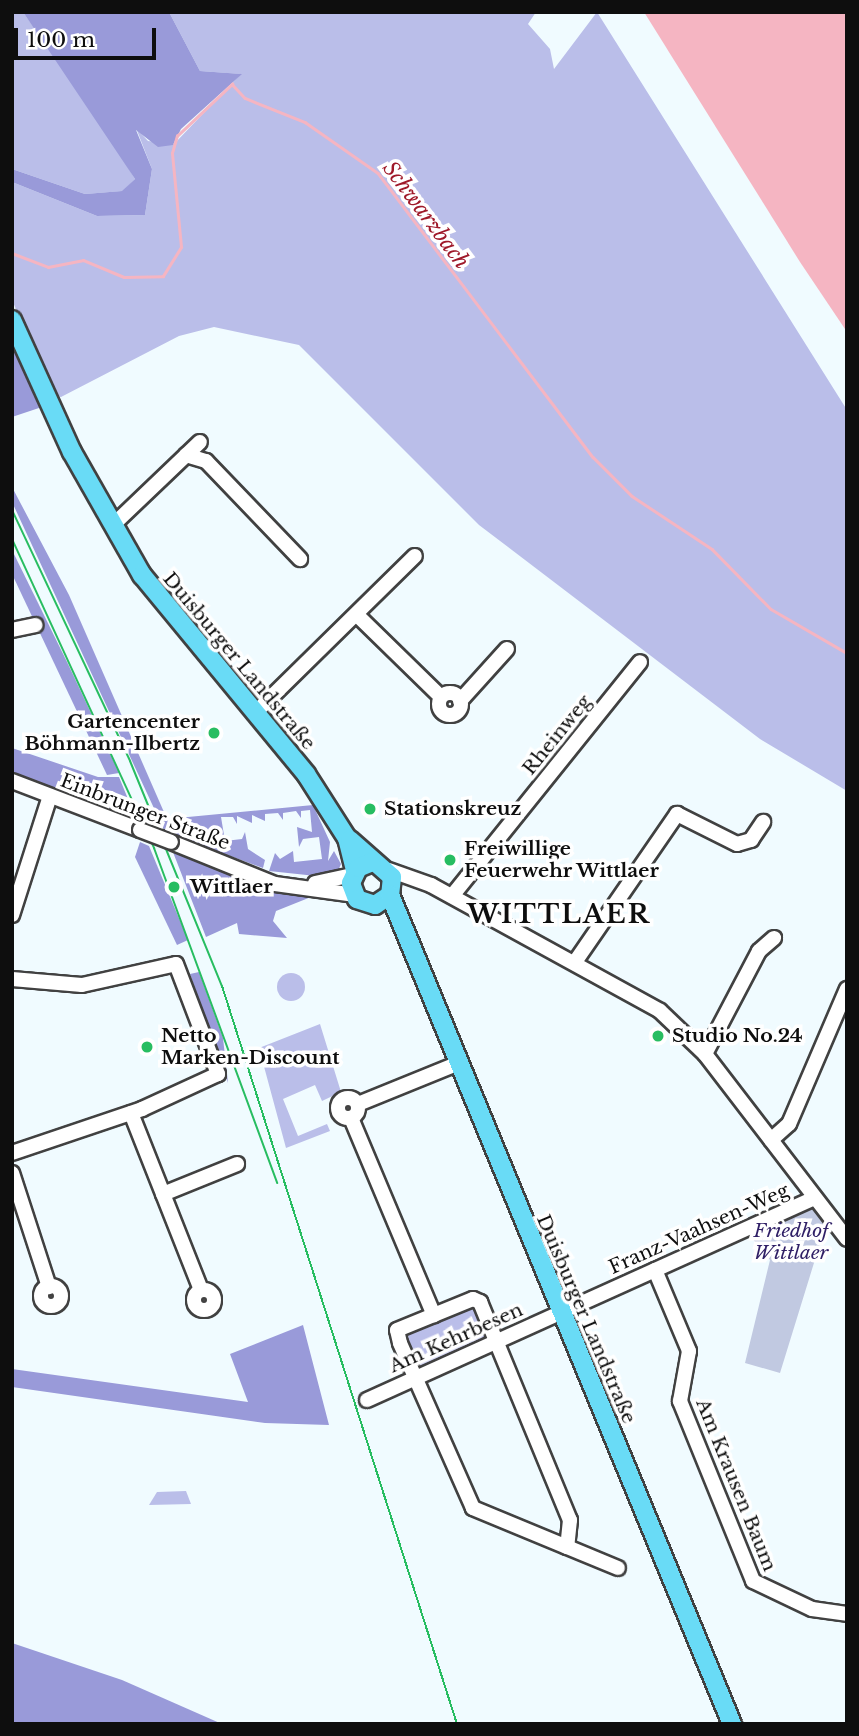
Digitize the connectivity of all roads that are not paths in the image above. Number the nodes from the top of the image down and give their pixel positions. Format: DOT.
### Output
graph roads {
  1 [pos="12,320"];
  2 [pos="200,442"];
  3 [pos="191,456"];
  4 [pos="113,525"];
  5 [pos="415,556"];
  6 [pos="300,559"];
  7 [pos="357,615"];
  8 [pos="35,625"];
  9 [pos="12,631"];
  10 [pos="507,649"];
  11 [pos="640,662"];
  12 [pos="255,713"];
  13 [pos="12,781"];
  14 [pos="50,796"];
  15 [pos="763,822"];
  16 [pos="347,838"];
  17 [pos="354,873"];
  18 [pos="265,878"];
  19 [pos="384,884"];
  20 [pos="355,895"];
  21 [pos="452,896"];
  22 [pos="12,915"];
  23 [pos="774,938"];
  24 [pos="575,962"];
  25 [pos="12,979"];
  26 [pos="847,989"];
  27 [pos="705,1054"];
  28 [pos="459,1063"];
  29 [pos="131,1113"];
  30 [pos="771,1140"];
  31 [pos="12,1153"];
  32 [pos="237,1164"];
  33 [pos="12,1173"];
  34 [pos="163,1194"];
  35 [pos="814,1198"];
  36 [pos="847,1239"];
  37 [pos="655,1270"];
  38 [pos="49,1287"];
  39 [pos="201,1290"];
  40 [pos="561,1313"];
  41 [pos="434,1315"];
  42 [pos="496,1342"];
  43 [pos="416,1376"];
  44 [pos="367,1400"];
  45 [pos="567,1547"];
  46 [pos="618,1568"];
  47 [pos="847,1614"];
  48 [pos="732,1724"];
  1 -- 4 [label="main road, Duisburger Landstraße"];
  2 -- 3 [label="street"];
  3 -- 4 [label="street"];
  3 -- 6 [label="street"];
  4 -- 12 [label="main road, Duisburger Landstraße"];
  5 -- 7 [label="street"];
  7 -- 10 [label="street"];
  7 -- 12 [label="street"];
  8 -- 9 [label="street"];
  11 -- 21 [label="street, Rheinweg"];
  12 -- 16 [label="main road, Duisburger Landstraße"];
  13 -- 14 [label="street, Einbrunger Straße"];
  14 -- 18 [label="street, Einbrunger Straße, bridge"];
  14 -- 22 [label="street"];
  15 -- 24 [label="street"];
  16 -- 17 [label="main road, Duisburger Landstraße"];
  16 -- 19 [label="main road, Duisburger Landstraße"];
  17 -- 18 [label="street, Einbrunger Straße"];
  17 -- 19 [label="main road"];
  17 -- 20 [label="main road, Duisburger Landstraße"];
  18 -- 20 [label="street, Einbrunger Straße"];
  19 -- 20 [label="main road"];
  19 -- 21 [label="street"];
  19 -- 28 [label="main road, Duisburger Landstraße"];
  21 -- 24 [label="street"];
  23 -- 27 [label="street"];
  24 -- 27 [label="street"];
  25 -- 29 [label="street"];
  26 -- 30 [label="street"];
  27 -- 30 [label="street"];
  28 -- 40 [label="main road, Duisburger Landstraße"];
  28 -- 41 [label="street"];
  29 -- 31 [label="street"];
  29 -- 34 [label="street"];
  30 -- 35 [label="street"];
  32 -- 34 [label="street"];
  33 -- 38 [label="street"];
  34 -- 39 [label="street"];
  35 -- 36 [label="street"];
  35 -- 37 [label="street, Franz-Vaahsen-Weg"];
  37 -- 40 [label="street, Franz-Vaahsen-Weg"];
  37 -- 47 [label="street, Am Krausen Baum"];
  40 -- 42 [label="street, Am Kehrbesen"];
  40 -- 48 [label="main road, Duisburger Landstraße"];
  41 -- 42 [label="street"];
  41 -- 43 [label="street"];
  42 -- 43 [label="street, Am Kehrbesen"];
  42 -- 45 [label="street"];
  43 -- 44 [label="street, Am Kehrbesen"];
  43 -- 45 [label="street"];
  45 -- 46 [label="street"];
}
